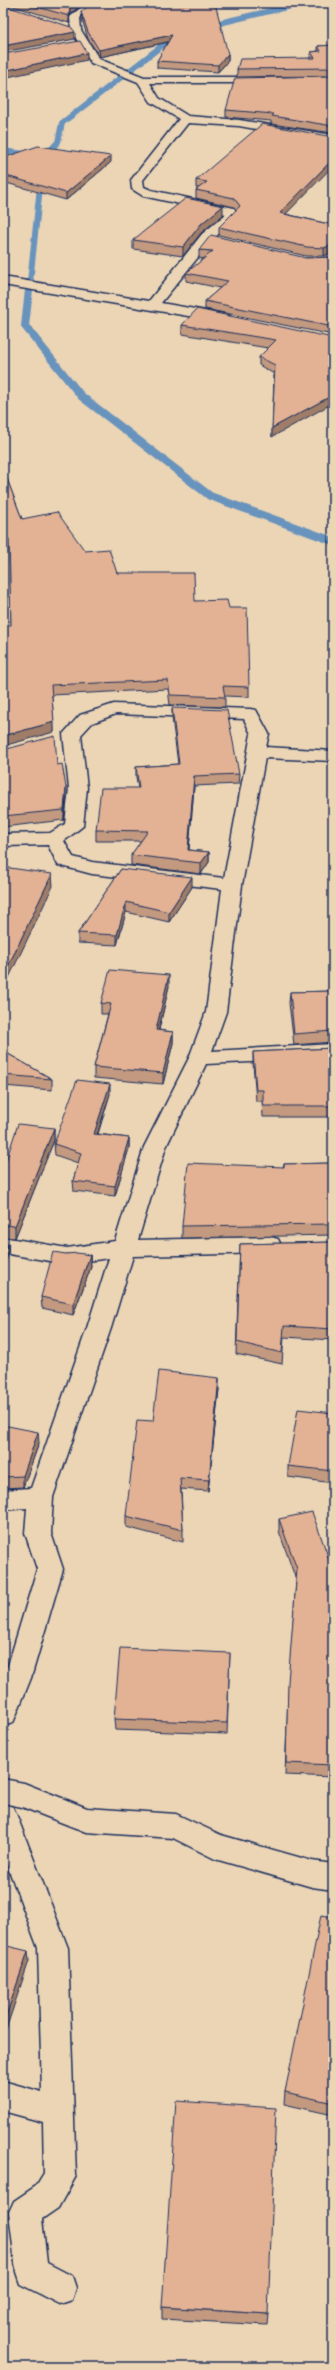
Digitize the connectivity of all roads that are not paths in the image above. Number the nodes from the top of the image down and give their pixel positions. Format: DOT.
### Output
graph roads {
  1 [pos="93,3"];
  2 [pos="62,25"];
  3 [pos="76,30"];
  4 [pos="85,42"];
  5 [pos="70,45"];
  6 [pos="143,80"];
  7 [pos="272,80"];
  8 [pos="184,119"];
  9 [pos="333,139"];
  10 [pos="207,237"];
  11 [pos="221,241"];
  12 [pos="3,281"];
  13 [pos="153,305"];
  14 [pos="234,320"];
  15 [pos="256,752"];
  16 [pos="333,756"];
  17 [pos="54,839"];
  18 [pos="3,840"];
  19 [pos="232,885"];
  20 [pos="333,1051"];
  21 [pos="199,1058"];
  22 [pos="3,1245"];
  23 [pos="294,1245"];
  24 [pos="124,1248"];
  25 [pos="40,1497"];
  26 [pos="3,1500"];
  27 [pos="3,1715"];
  28 [pos="3,1791"];
  29 [pos="3,1816"];
  30 [pos="333,1877"];
  31 [pos="3,2096"];
  32 [pos="58,2112"];
  33 [pos="60,2288"];
  1 -- 3 [label="street"];
  2 -- 3 [label="street"];
  3 -- 4 [label="street"];
  4 -- 5 [label="street"];
  4 -- 6 [label="street"];
  6 -- 7 [label="street"];
  6 -- 8 [label="street"];
  8 -- 9 [label="street"];
  8 -- 10 [label="street"];
  10 -- 11 [label="street"];
  10 -- 13 [label="street"];
  12 -- 13 [label="street"];
  13 -- 14 [label="street"];
  15 -- 16 [label="street"];
  15 -- 17 [label="street"];
  15 -- 19 [label="street"];
  17 -- 18 [label="street"];
  17 -- 19 [label="street"];
  19 -- 21 [label="street"];
  20 -- 21 [label="street"];
  21 -- 24 [label="street"];
  22 -- 24 [label="street"];
  23 -- 24 [label="street"];
  24 -- 25 [label="street"];
  25 -- 26 [label="street"];
  25 -- 27 [label="street"];
  28 -- 30 [label="street"];
  29 -- 32 [label="street"];
  31 -- 32 [label="street"];
  32 -- 33 [label="street"];
}
